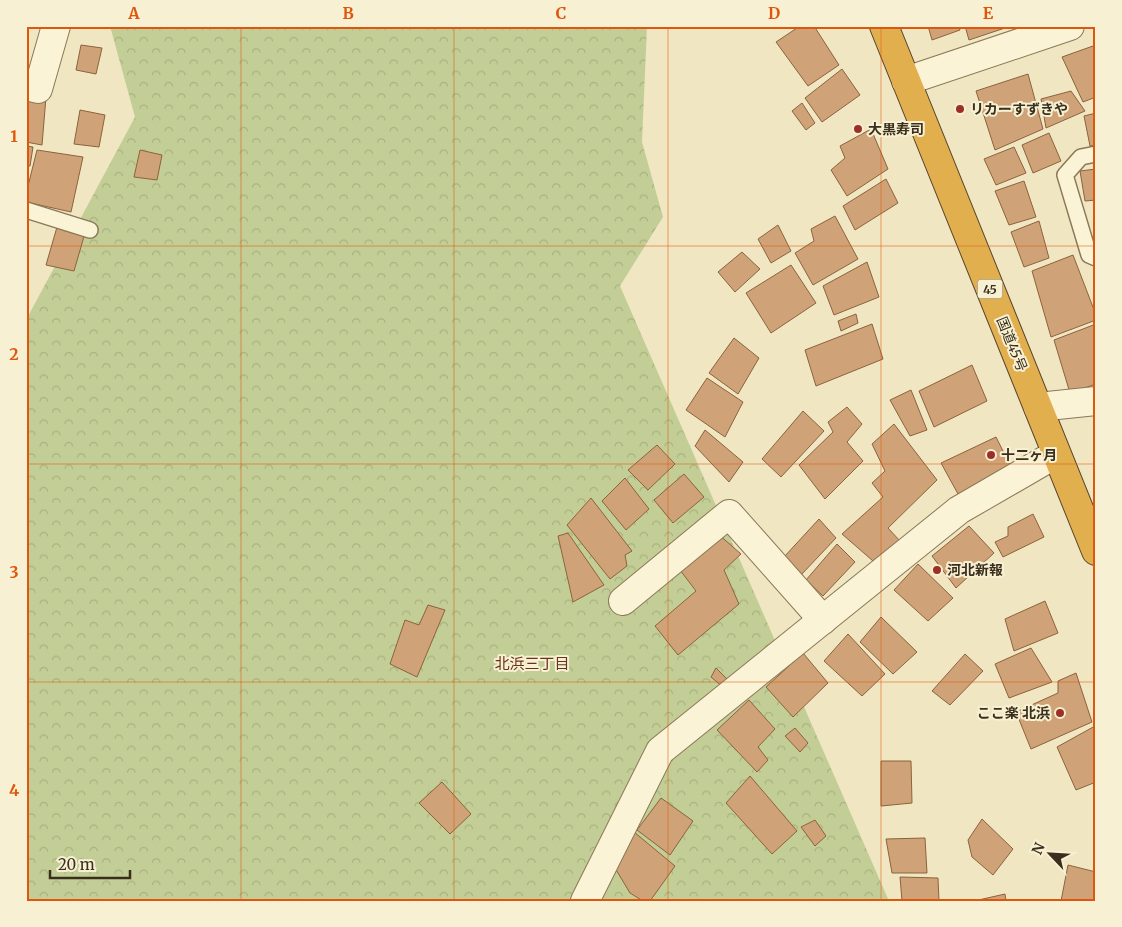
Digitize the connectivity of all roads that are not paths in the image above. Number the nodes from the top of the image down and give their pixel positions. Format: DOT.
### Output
graph roads {
  1 [pos="56,26"];
  2 [pos="884,26"];
  3 [pos="1070,26"];
  4 [pos="906,81"];
  5 [pos="26,86"];
  6 [pos="1096,154"];
  7 [pos="26,210"];
  8 [pos="90,230"];
  9 [pos="1096,258"];
  10 [pos="1096,401"];
  11 [pos="1038,407"];
  12 [pos="1056,454"];
  13 [pos="1096,551"];
  14 [pos="623,601"];
  15 [pos="823,620"];
  16 [pos="585,901"];
  1 -- 5 [label="street"];
  2 -- 4 [label="highway, 国道45号 / 45"];
  3 -- 4 [label="street"];
  4 -- 11 [label="highway, 国道45号 / 45"];
  6 -- 9 [label="lane"];
  7 -- 8 [label="lane"];
  10 -- 11 [label="street"];
  11 -- 12 [label="highway, 国道45号 / 45"];
  12 -- 13 [label="highway, 国道45号 / 45"];
  12 -- 15 [label="street"];
  14 -- 15 [label="street"];
  15 -- 16 [label="street"];
}
